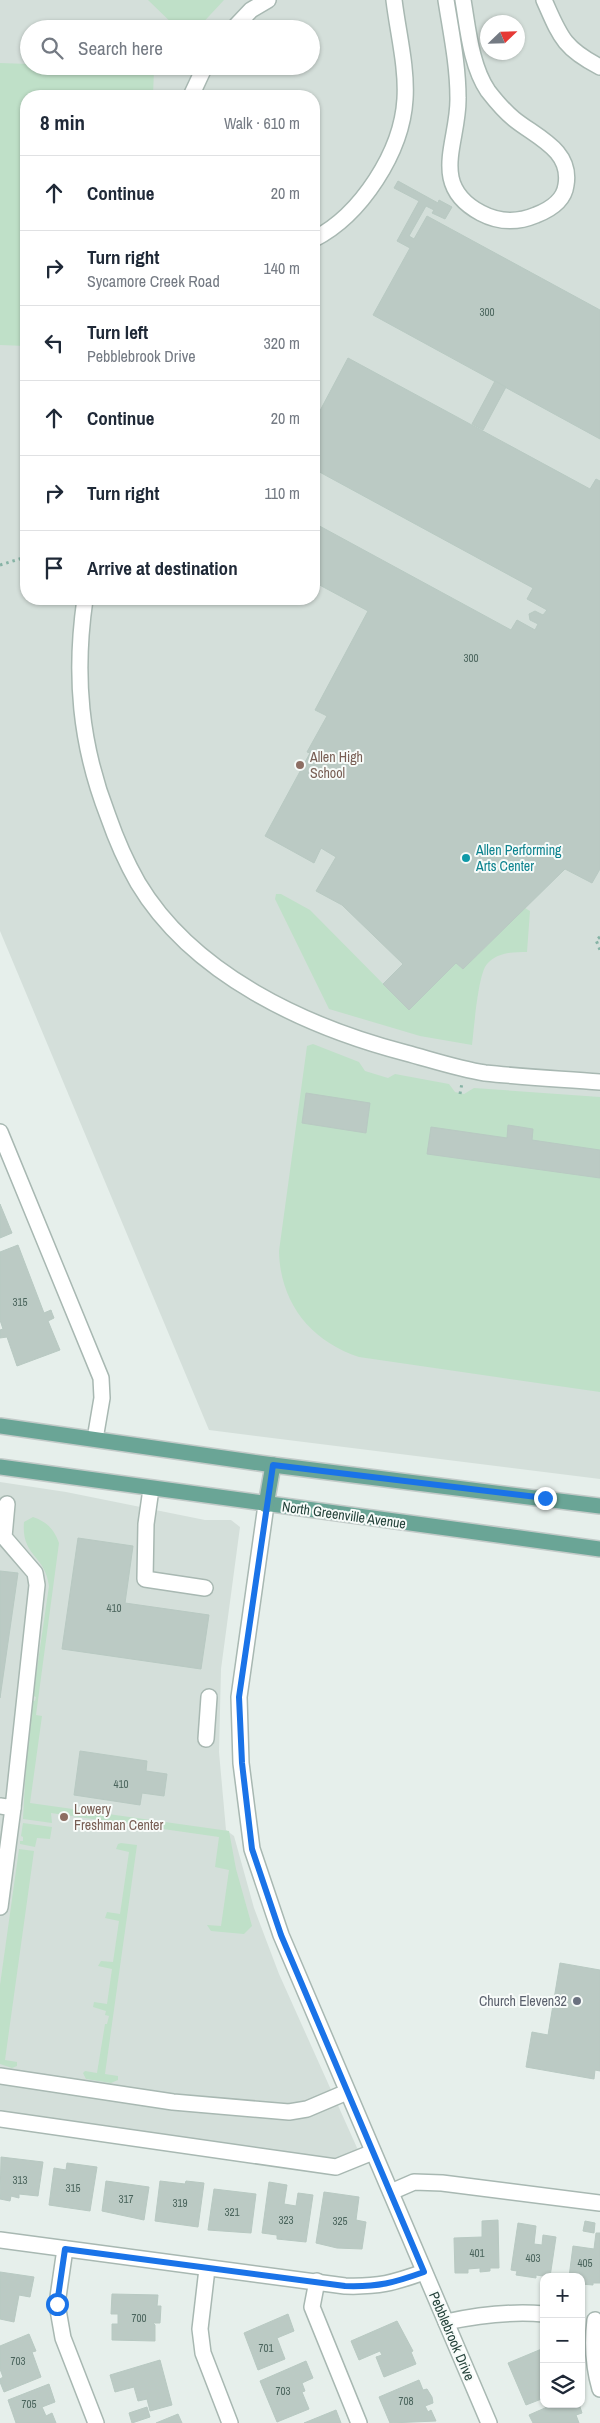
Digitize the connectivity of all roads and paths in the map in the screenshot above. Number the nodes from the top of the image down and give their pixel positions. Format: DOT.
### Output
graph roads {
  1 [pos="268,0"];
  2 [pos="394,0"];
  3 [pos="446,0"];
  4 [pos="463,0"];
  5 [pos="544,0"];
  6 [pos="242,20"];
  7 [pos="600,67"];
  8 [pos="201,75"];
  9 [pos="194,90"];
  10 [pos="320,235"];
  11 [pos="20,559"];
  12 [pos="0,565"];
  13 [pos="84,605"];
  14 [pos="600,937"];
  15 [pos="600,950"];
  16 [pos="600,1078"];
  17 [pos="574,1080"];
  18 [pos="600,1082"];
  19 [pos="0,1132"];
  20 [pos="5,1157"];
  21 [pos="0,1426"];
  22 [pos="95,1439"];
  23 [pos="273,1465"];
  24 [pos="0,1467"];
  25 [pos="151,1489"];
  26 [pos="7,1504"];
  27 [pos="266,1505"];
  28 [pos="600,1506"];
  29 [pos="2,1537"];
  30 [pos="600,1549"];
  31 [pos="206,1588"];
  32 [pos="210,1697"];
  33 [pos="206,1740"];
  34 [pos="6,1807"];
  35 [pos="0,1907"];
  36 [pos="0,2076"];
  37 [pos="347,2092"];
  38 [pos="0,2119"];
  39 [pos="373,2152"];
  40 [pos="391,2192"];
  41 [pos="600,2204"];
  42 [pos="0,2240"];
  43 [pos="65,2249"];
  44 [pos="207,2269"];
  45 [pos="424,2272"];
  46 [pos="317,2281"];
  47 [pos="540,2314"];
  48 [pos="592,2319"];
  49 [pos="446,2322"];
  50 [pos="600,2389"];
  51 [pos="96,2423"];
  52 [pos="230,2423"];
  53 [pos="359,2423"];
  54 [pos="489,2423"];
  1 -- 6 [label="street"];
  2 -- 10 [label="street"];
  3 -- 4 [label="street"];
  5 -- 7 [label="street"];
  8 -- 9 [label="street"];
  11 -- 12 [label="path"];
  13 -- 17 [label="street"];
  14 -- 15 [label="path"];
  16 -- 17 [label="street"];
  17 -- 18 [label="street"];
  19 -- 20 [label="street"];
  20 -- 22 [label="street"];
  21 -- 22 [label="main road"];
  22 -- 23 [label="main road"];
  23 -- 27 [label="main road"];
  23 -- 28 [label="main road"];
  24 -- 25 [label="main road, North Greenville Avenue"];
  25 -- 27 [label="main road, North Greenville Avenue"];
  25 -- 31 [label="street"];
  26 -- 29 [label="street"];
  27 -- 30 [label="main road, North Greenville Avenue"];
  27 -- 37 [label="street, Pebblebrook Drive"];
  29 -- 34 [label="street"];
  32 -- 33 [label="street"];
  34 -- 35 [label="street"];
  36 -- 37 [label="street"];
  37 -- 39 [label="street, Pebblebrook Drive"];
  38 -- 39 [label="street"];
  39 -- 40 [label="street, Pebblebrook Drive"];
  40 -- 41 [label="street"];
  40 -- 45 [label="street, Pebblebrook Drive"];
  42 -- 43 [label="street"];
  43 -- 44 [label="street"];
  43 -- 51 [label="street"];
  44 -- 46 [label="street"];
  44 -- 52 [label="street"];
  45 -- 46 [label="street"];
  45 -- 49 [label="street, Pebblebrook Drive"];
  46 -- 53 [label="street"];
  47 -- 49 [label="street"];
  48 -- 50 [label="street"];
  49 -- 54 [label="street, Pebblebrook Drive"];
}
